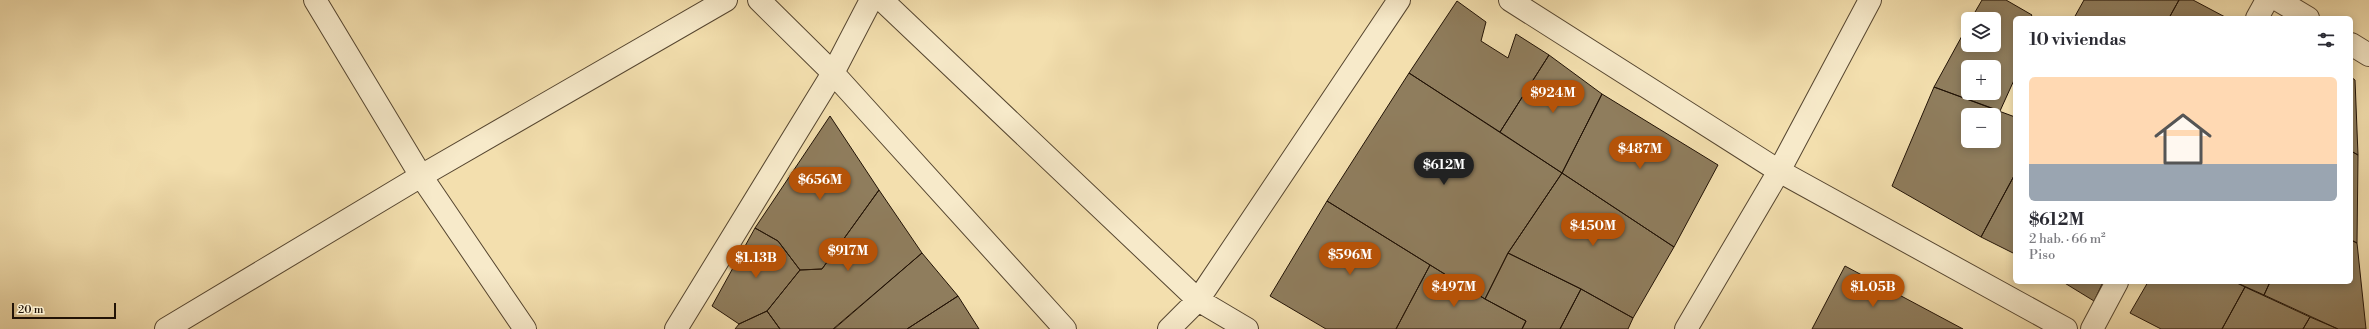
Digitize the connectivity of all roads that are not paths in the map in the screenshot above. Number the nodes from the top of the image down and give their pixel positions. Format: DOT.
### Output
graph roads {
  1 [pos="315,0"];
  2 [pos="726,0"];
  3 [pos="759,0"];
  4 [pos="871,0"];
  5 [pos="882,0"];
  6 [pos="1399,0"];
  7 [pos="1510,0"];
  8 [pos="1870,0"];
  9 [pos="2267,0"];
  10 [pos="2278,0"];
  11 [pos="2258,16"];
  12 [pos="2305,16"];
  13 [pos="2353,45"];
  14 [pos="2369,55"];
  15 [pos="833,73"];
  16 [pos="1780,171"];
  17 [pos="421,176"];
  18 [pos="2116,284"];
  19 [pos="1198,300"];
  20 [pos="166,329"];
  21 [pos="525,329"];
  22 [pos="676,329"];
  23 [pos="1065,329"];
  24 [pos="1170,329"];
  25 [pos="1247,329"];
  26 [pos="1686,329"];
  27 [pos="2066,329"];
  28 [pos="2092,329"];
  1 -- 17 [label="street"];
  2 -- 17 [label="street"];
  3 -- 15 [label="street"];
  4 -- 15 [label="street"];
  5 -- 19 [label="street"];
  6 -- 19 [label="street"];
  7 -- 16 [label="street"];
  8 -- 16 [label="street"];
  9 -- 11 [label="street"];
  10 -- 12 [label="street"];
  13 -- 14 [label="street"];
  15 -- 22 [label="street"];
  15 -- 23 [label="street"];
  16 -- 26 [label="street"];
  16 -- 27 [label="street"];
  17 -- 20 [label="street"];
  17 -- 21 [label="street"];
  18 -- 28 [label="street"];
  19 -- 24 [label="street"];
  19 -- 25 [label="street"];
}
